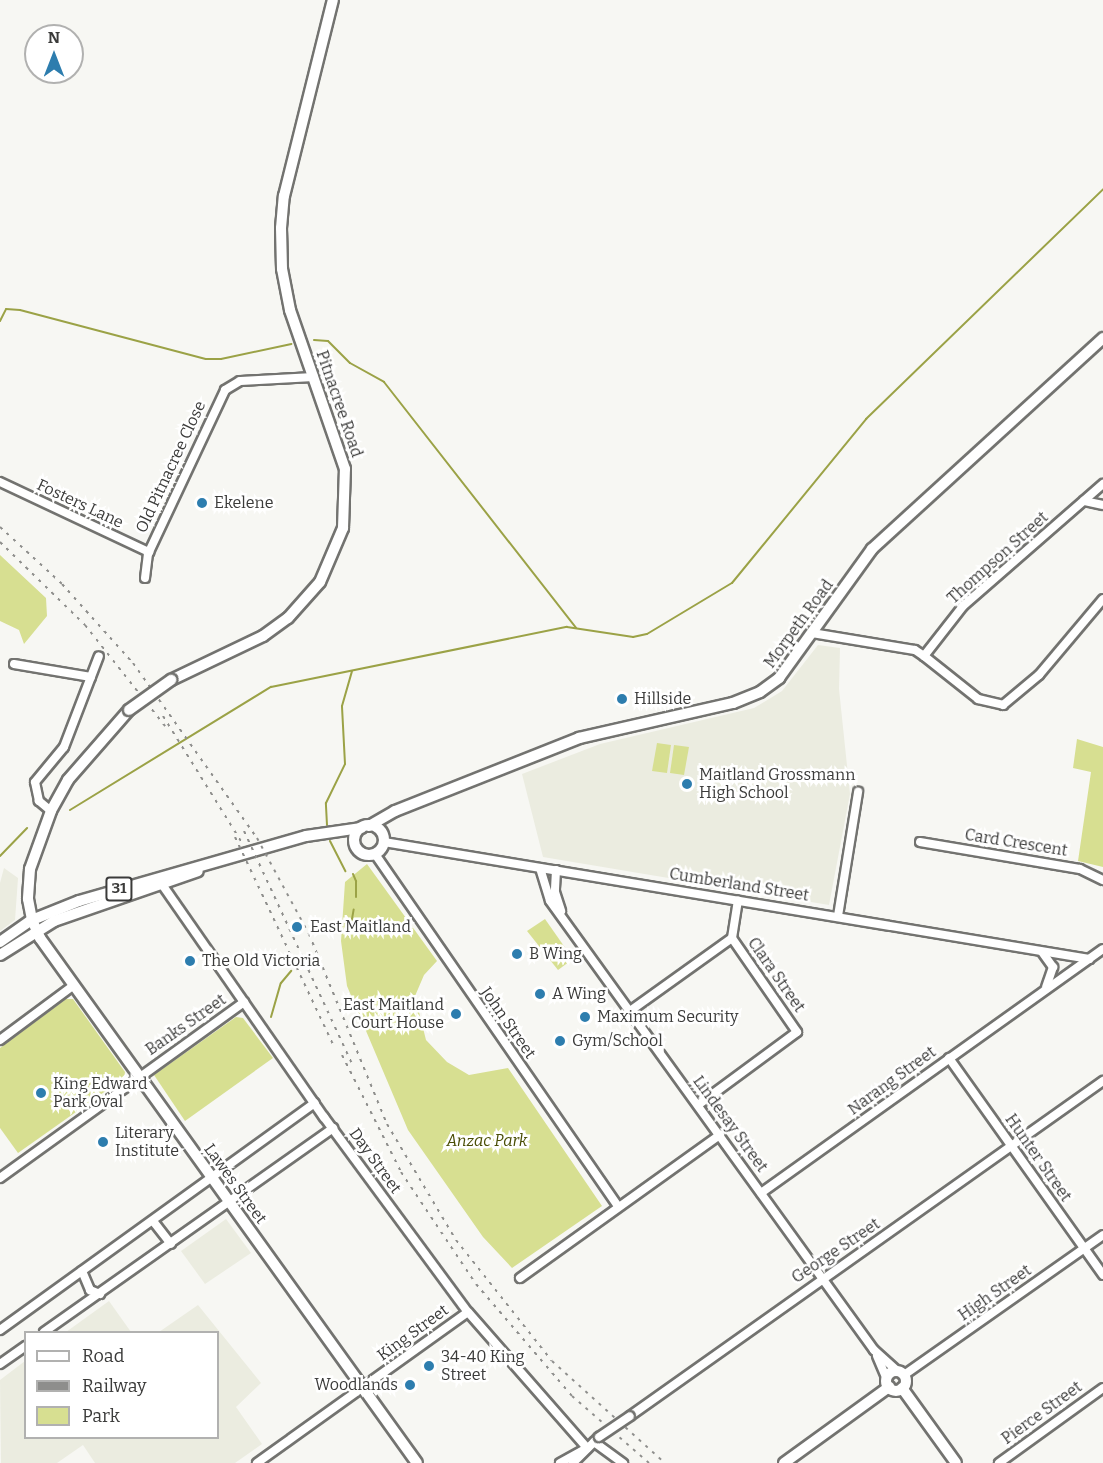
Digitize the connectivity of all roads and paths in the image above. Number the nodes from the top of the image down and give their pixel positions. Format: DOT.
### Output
graph roads {
  1 [pos="333,0"];
  2 [pos="1103,338"];
  3 [pos="314,377"];
  4 [pos="0,482"];
  5 [pos="1103,484"];
  6 [pos="1083,501"];
  7 [pos="1103,505"];
  8 [pos="149,552"];
  9 [pos="145,578"];
  10 [pos="1103,599"];
  11 [pos="812,633"];
  12 [pos="99,656"];
  13 [pos="924,656"];
  14 [pos="14,664"];
  15 [pos="91,677"];
  16 [pos="858,792"];
  17 [pos="406,807"];
  18 [pos="51,811"];
  19 [pos="365,827"];
  20 [pos="336,834"];
  21 [pos="383,837"];
  22 [pos="920,842"];
  23 [pos="357,849"];
  24 [pos="375,854"];
  25 [pos="540,868"];
  26 [pos="556,870"];
  27 [pos="1103,880"];
  28 [pos="159,882"];
  29 [pos="738,900"];
  30 [pos="562,915"];
  31 [pos="838,916"];
  32 [pos="34,925"];
  33 [pos="732,938"];
  34 [pos="0,942"];
  35 [pos="1103,949"];
  36 [pos="1042,952"];
  37 [pos="0,955"];
  38 [pos="1089,959"];
  39 [pos="74,985"];
  40 [pos="1041,994"];
  41 [pos="244,1002"];
  42 [pos="630,1011"];
  43 [pos="0,1040"];
  44 [pos="949,1058"];
  45 [pos="140,1077"];
  46 [pos="1103,1081"];
  47 [pos="315,1103"];
  48 [pos="698,1105"];
  49 [pos="333,1128"];
  50 [pos="720,1135"];
  51 [pos="1011,1146"];
  52 [pos="0,1178"];
  53 [pos="213,1178"];
  54 [pos="761,1193"];
  55 [pos="230,1202"];
  56 [pos="618,1206"];
  57 [pos="153,1221"];
  58 [pos="1103,1235"];
  59 [pos="171,1244"];
  60 [pos="1084,1249"];
  61 [pos="82,1271"];
  62 [pos="1103,1275"];
  63 [pos="520,1278"];
  64 [pos="822,1279"];
  65 [pos="100,1294"];
  66 [pos="468,1312"];
  67 [pos="0,1330"];
  68 [pos="45,1331"];
  69 [pos="24,1347"];
  70 [pos="874,1350"];
  71 [pos="0,1365"];
  72 [pos="901,1373"];
  73 [pos="888,1383"];
  74 [pos="363,1388"];
  75 [pos="902,1388"];
  76 [pos="1103,1388"];
  77 [pos="597,1440"];
  78 [pos="587,1448"];
  79 [pos="257,1463"];
  80 [pos="417,1463"];
  81 [pos="560,1463"];
  82 [pos="573,1463"];
  83 [pos="623,1463"];
  84 [pos="784,1463"];
  85 [pos="956,1463"];
  86 [pos="999,1463"];
  1 -- 3 [label="main road, Pitnacree Road"];
  2 -- 11 [label="main road, Morpeth Road / 31"];
  3 -- 8 [label="street, Old Pitnacree Close"];
  3 -- 18 [label="main road, Pitnacree Road, bridge"];
  4 -- 8 [label="street, Fosters Lane"];
  5 -- 6 [label="street, Thompson Street"];
  6 -- 7 [label="street"];
  6 -- 13 [label="street, Thompson Street"];
  8 -- 9 [label="street, Old Pitnacree Close"];
  10 -- 13 [label="street"];
  11 -- 13 [label="street"];
  11 -- 17 [label="main road, Morpeth Road / 31"];
  12 -- 15 [label="street"];
  14 -- 15 [label="street"];
  15 -- 18 [label="street"];
  16 -- 31 [label="street"];
  17 -- 19 [label="main road, Morpeth Road / 31"];
  17 -- 21 [label="main road, Morpeth Road / 31"];
  18 -- 32 [label="main road, Pitnacree Road"];
  19 -- 20 [label="main road, 31"];
  19 -- 21 [label="main road"];
  19 -- 23 [label="main road"];
  20 -- 23 [label="main road"];
  20 -- 28 [label="main road, 31"];
  21 -- 24 [label="main road, 31"];
  21 -- 25 [label="street, Cumberland Street"];
  22 -- 27 [label="street, Card Crescent"];
  23 -- 24 [label="main road"];
  24 -- 56 [label="street, John Street"];
  25 -- 26 [label="street, Cumberland Street"];
  25 -- 30 [label="street, Lindesay Street"];
  26 -- 29 [label="street, Cumberland Street"];
  26 -- 30 [label="street, Lindesay Street"];
  28 -- 32 [label="main road, 31"];
  28 -- 41 [label="street, Day Street"];
  29 -- 31 [label="street, Cumberland Street"];
  29 -- 33 [label="street, Clara Street"];
  30 -- 42 [label="street, Lindesay Street"];
  31 -- 36 [label="street, Cumberland Street"];
  32 -- 34 [label="main road, 31"];
  32 -- 37 [label="main road, 31"];
  32 -- 39 [label="main road, Lawes Street"];
  33 -- 42 [label="street"];
  33 -- 48 [label="street, Clara Street"];
  35 -- 38 [label="street, Narang Street"];
  36 -- 38 [label="street, Cumberland Street"];
  36 -- 40 [label="street"];
  38 -- 40 [label="street, Narang Street"];
  39 -- 43 [label="street"];
  39 -- 45 [label="main road, Lawes Street"];
  40 -- 44 [label="street, Narang Street"];
  41 -- 45 [label="street, Banks Street"];
  41 -- 47 [label="street, Day Street"];
  42 -- 48 [label="street, Lindesay Street"];
  44 -- 51 [label="street, Hunter Street"];
  44 -- 54 [label="street, Narang Street"];
  45 -- 52 [label="street, Banks Street"];
  45 -- 53 [label="main road, Lawes Street"];
  46 -- 51 [label="street, George Street"];
  47 -- 49 [label="street, Day Street"];
  47 -- 53 [label="street"];
  48 -- 50 [label="street, Lindesay Street"];
  49 -- 55 [label="street"];
  49 -- 66 [label="street, Day Street"];
  50 -- 54 [label="street, Lindesay Street"];
  50 -- 56 [label="street"];
  51 -- 60 [label="street, Hunter Street"];
  51 -- 64 [label="street, George Street"];
  53 -- 55 [label="main road, Lawes Street"];
  53 -- 57 [label="street"];
  54 -- 64 [label="street, Lindesay Street"];
  55 -- 59 [label="street"];
  55 -- 74 [label="main road, Lawes Street"];
  56 -- 63 [label="street"];
  57 -- 59 [label="street"];
  57 -- 61 [label="street"];
  58 -- 60 [label="street, High Street"];
  59 -- 65 [label="street"];
  60 -- 62 [label="street, Hunter Street"];
  60 -- 72 [label="street, High Street"];
  61 -- 65 [label="street"];
  61 -- 67 [label="street"];
  64 -- 70 [label="street, Lindesay Street"];
  64 -- 77 [label="street, George Street, bridge"];
  65 -- 68 [label="street"];
  66 -- 74 [label="street, King Street"];
  66 -- 78 [label="street, Day Street"];
  69 -- 71 [label="street"];
  70 -- 72 [label="street, Lindesay Street"];
  70 -- 73 [label="street, Lindesay Street"];
  72 -- 73 [label="main road"];
  72 -- 75 [label="main road"];
  73 -- 75 [label="main road"];
  73 -- 84 [label="main road"];
  74 -- 79 [label="street, King Street"];
  74 -- 80 [label="main road, Lawes Street"];
  75 -- 85 [label="main road"];
  76 -- 86 [label="street, Pierce Street"];
  77 -- 78 [label="street, George Street"];
  77 -- 83 [label="street"];
  78 -- 81 [label="street, George Street"];
  78 -- 82 [label="street, George Street"];
}
